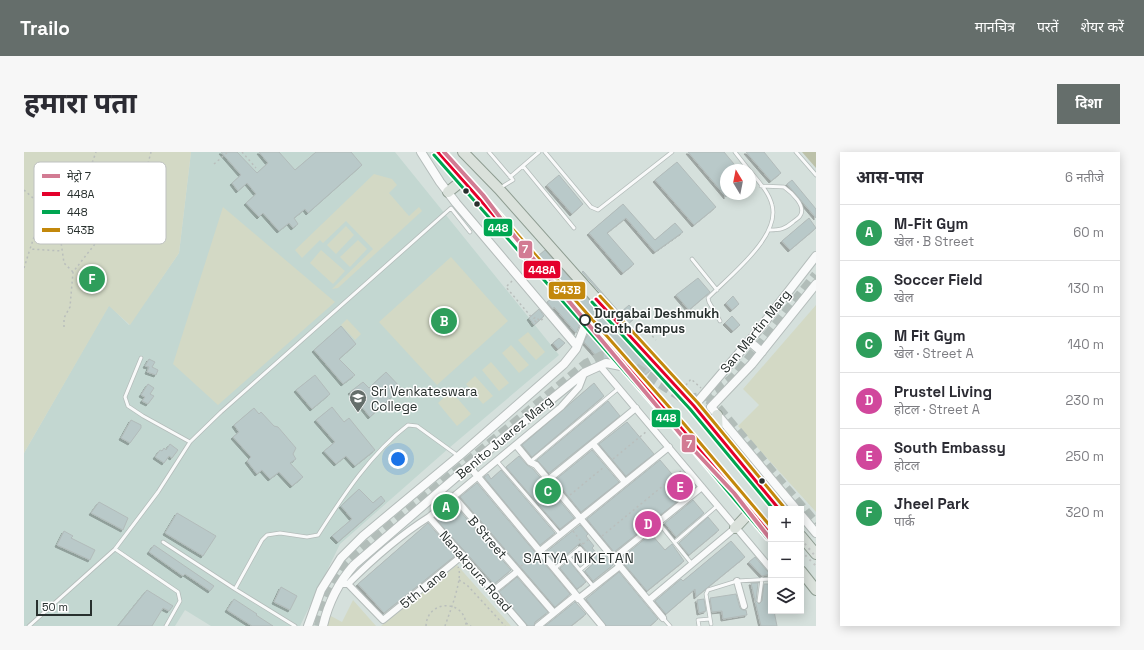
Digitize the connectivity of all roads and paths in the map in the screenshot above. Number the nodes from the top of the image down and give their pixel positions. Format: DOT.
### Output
graph roads {
  1 [pos="96,152"];
  2 [pos="151,152"];
  3 [pos="228,152"];
  4 [pos="242,152"];
  5 [pos="421,152"];
  6 [pos="438,152"];
  7 [pos="463,152"];
  8 [pos="489,152"];
  9 [pos="539,152"];
  10 [pos="545,152"];
  11 [pos="672,152"];
  12 [pos="735,152"];
  13 [pos="796,152"];
  14 [pos="92,162"];
  15 [pos="148,162"];
  16 [pos="214,164"];
  17 [pos="744,164"];
  18 [pos="523,166"];
  19 [pos="256,168"];
  20 [pos="816,175"];
  21 [pos="510,177"];
  22 [pos="756,179"];
  23 [pos="462,180"];
  24 [pos="761,186"];
  25 [pos="499,189"];
  26 [pos="24,190"];
  27 [pos="448,192"];
  28 [pos="34,198"];
  29 [pos="574,228"];
  30 [pos="770,230"];
  31 [pos="470,232"];
  32 [pos="34,237"];
  33 [pos="61,244"];
  34 [pos="95,244"];
  35 [pos="30,250"];
  36 [pos="62,251"];
  37 [pos="816,256"];
  38 [pos="692,259"];
  39 [pos="24,268"];
  40 [pos="73,272"];
  41 [pos="517,277"];
  42 [pos="816,284"];
  43 [pos="717,290"];
  44 [pos="548,314"];
  45 [pos="635,318"];
  46 [pos="533,319"];
  47 [pos="587,321"];
  48 [pos="720,321"];
  49 [pos="536,322"];
  50 [pos="64,326"];
  51 [pos="656,340"];
  52 [pos="749,341"];
  53 [pos="577,346"];
  54 [pos="762,352"];
  55 [pos="141,358"];
  56 [pos="600,366"];
  57 [pos="626,367"];
  58 [pos="584,373"];
  59 [pos="619,388"];
  60 [pos="680,392"];
  61 [pos="706,392"];
  62 [pos="554,396"];
  63 [pos="694,406"];
  64 [pos="561,407"];
  65 [pos="636,408"];
  66 [pos="714,411"];
  67 [pos="718,436"];
  68 [pos="190,442"];
  69 [pos="593,444"];
  70 [pos="516,445"];
  71 [pos="669,447"];
  72 [pos="459,456"];
  73 [pos="497,461"];
  74 [pos="530,462"];
  75 [pos="469,466"];
  76 [pos="686,467"];
  77 [pos="477,477"];
  78 [pos="548,480"];
  79 [pos="624,482"];
  80 [pos="702,487"];
  81 [pos="454,497"];
  82 [pos="717,506"];
  83 [pos="776,506"];
  84 [pos="793,506"];
  85 [pos="751,511"];
  86 [pos="429,517"];
  87 [pos="580,518"];
  88 [pos="804,519"];
  89 [pos="658,522"];
  90 [pos="569,527"];
  91 [pos="735,528"];
  92 [pos="768,531"];
  93 [pos="816,533"];
  94 [pos="560,535"];
  95 [pos="804,538"];
  96 [pos="804,539"];
  97 [pos="598,540"];
  98 [pos="163,542"];
  99 [pos="674,542"];
  100 [pos="580,548"];
  101 [pos="115,549"];
  102 [pos="540,551"];
  103 [pos="816,554"];
  104 [pos="534,555"];
  105 [pos="463,556"];
  106 [pos="569,557"];
  107 [pos="614,558"];
  108 [pos="692,564"];
  109 [pos="620,566"];
  110 [pos="768,566"];
  111 [pos="554,569"];
  112 [pos="580,570"];
  113 [pos="517,571"];
  114 [pos="804,575"];
  115 [pos="762,579"];
  116 [pos="768,579"];
  117 [pos="459,580"];
  118 [pos="737,581"];
  119 [pos="340,584"];
  120 [pos="348,584"];
  121 [pos="593,587"];
  122 [pos="235,589"];
  123 [pos="816,590"];
  124 [pos="493,592"];
  125 [pos="576,597"];
  126 [pos="649,600"];
  127 [pos="759,601"];
  128 [pos="452,605"];
  129 [pos="744,606"];
  130 [pos="554,613"];
  131 [pos="662,618"];
  132 [pos="710,619"];
  133 [pos="711,624"];
  134 [pos="466,625"];
  135 [pos="29,626"];
  136 [pos="166,626"];
  137 [pos="295,626"];
  138 [pos="308,626"];
  139 [pos="323,626"];
  140 [pos="426,626"];
  141 [pos="445,626"];
  142 [pos="471,626"];
  143 [pos="505,626"];
  144 [pos="523,626"];
  145 [pos="538,626"];
  146 [pos="602,626"];
  147 [pos="670,626"];
  148 [pos="699,626"];
  1 -- 14 [label="path"];
  2 -- 15 [label="path"];
  3 -- 16 [label="path"];
  4 -- 19 [label="path"];
  5 -- 27 [label="street"];
  6 -- 23 [label="main road"];
  7 -- 25 [label="main road"];
  8 -- 21 [label="lane"];
  9 -- 18 [label="lane"];
  10 -- 11 [label="lane"];
  12 -- 17 [label="lane"];
  13 -- 20 [label="lane"];
  18 -- 21 [label="lane"];
  18 -- 29 [label="lane"];
  21 -- 25 [label="lane"];
  22 -- 24 [label="lane"];
  23 -- 27 [label="main road"];
  23 -- 47 [label="main road"];
  24 -- 30 [label="lane"];
  24 -- 30 [label="lane"];
  25 -- 60 [label="main road"];
  26 -- 28 [label="path"];
  27 -- 41 [label="street"];
  30 -- 43 [label="lane"];
  31 -- 68 [label="lane"];
  32 -- 35 [label="path"];
  33 -- 36 [label="path"];
  34 -- 40 [label="path"];
  35 -- 36 [label="path"];
  35 -- 39 [label="path"];
  36 -- 40 [label="path"];
  37 -- 52 [label="street, San Martin Marg"];
  38 -- 43 [label="lane"];
  40 -- 50 [label="path"];
  41 -- 44 [label="street"];
  41 -- 46 [label="path"];
  42 -- 54 [label="street, San Martin Marg"];
  43 -- 48 [label="lane"];
  44 -- 49 [label="path"];
  44 -- 53 [label="street"];
  45 -- 51 [label="path"];
  47 -- 53 [label="street, Benito Juarez Marg"];
  47 -- 57 [label="main road"];
  52 -- 54 [label="street"];
  52 -- 61 [label="street, San Martin Marg"];
  53 -- 72 [label="street, Benito Juarez Marg"];
  54 -- 66 [label="street, San Martin Marg"];
  55 -- 68 [label="lane"];
  56 -- 57 [label="street, Benito Juarez Marg"];
  56 -- 58 [label="street, Benito Juarez Marg"];
  56 -- 59 [label="street"];
  57 -- 85 [label="main road"];
  58 -- 62 [label="street, Benito Juarez Marg"];
  58 -- 64 [label="street"];
  59 -- 65 [label="street"];
  59 -- 74 [label="lane"];
  60 -- 61 [label="path"];
  60 -- 63 [label="main road"];
  61 -- 63 [label="street, San Martin Marg"];
  62 -- 64 [label="street"];
  62 -- 75 [label="street, Benito Juarez Marg"];
  63 -- 67 [label="main road"];
  64 -- 70 [label="street"];
  65 -- 69 [label="street"];
  65 -- 71 [label="street"];
  66 -- 67 [label="main road"];
  66 -- 84 [label="street"];
  67 -- 83 [label="main road"];
  68 -- 101 [label="lane"];
  69 -- 78 [label="street"];
  69 -- 79 [label="street"];
  70 -- 73 [label="street"];
  70 -- 74 [label="street"];
  71 -- 76 [label="street"];
  71 -- 79 [label="street"];
  72 -- 122 [label="lane"];
  72 -- 138 [label="street, Benito Juarez Marg"];
  73 -- 77 [label="street"];
  73 -- 94 [label="lane"];
  74 -- 78 [label="street"];
  75 -- 77 [label="street"];
  75 -- 119 [label="street, Benito Juarez Marg"];
  76 -- 80 [label="street"];
  76 -- 97 [label="path"];
  77 -- 81 [label="street"];
  77 -- 102 [label="street"];
  78 -- 87 [label="street"];
  79 -- 87 [label="street"];
  80 -- 82 [label="street"];
  80 -- 89 [label="street"];
  81 -- 86 [label="street"];
  81 -- 113 [label="street, B Street"];
  82 -- 91 [label="street"];
  82 -- 99 [label="lane"];
  85 -- 91 [label="main road"];
  85 -- 92 [label="main road"];
  86 -- 105 [label="street, Nanakpura Road"];
  86 -- 120 [label="street"];
  87 -- 90 [label="street"];
  87 -- 97 [label="street"];
  88 -- 93 [label="street"];
  89 -- 99 [label="lane"];
  89 -- 107 [label="street"];
  90 -- 94 [label="street"];
  90 -- 100 [label="path"];
  91 -- 108 [label="street"];
  91 -- 110 [label="street"];
  93 -- 95 [label="lane"];
  94 -- 102 [label="street"];
  96 -- 103 [label="main road"];
  97 -- 107 [label="street"];
  98 -- 122 [label="lane"];
  99 -- 108 [label="lane"];
  100 -- 106 [label="lane"];
  100 -- 112 [label="lane"];
  101 -- 135 [label="lane"];
  101 -- 136 [label="lane"];
  102 -- 111 [label="street"];
  104 -- 113 [label="path"];
  105 -- 117 [label="path"];
  105 -- 120 [label="street, 5th Lane"];
  105 -- 124 [label="street, Nanakpura Road"];
  106 -- 111 [label="lane"];
  106 -- 112 [label="lane"];
  107 -- 109 [label="street"];
  108 -- 126 [label="street"];
  109 -- 121 [label="street"];
  109 -- 126 [label="street"];
  111 -- 125 [label="street"];
  112 -- 121 [label="lane"];
  113 -- 124 [label="street"];
  113 -- 130 [label="street, B Street"];
  114 -- 123 [label="main road"];
  115 -- 116 [label="lane"];
  115 -- 118 [label="lane"];
  115 -- 127 [label="lane"];
  117 -- 128 [label="path"];
  117 -- 143 [label="path"];
  118 -- 129 [label="street"];
  118 -- 132 [label="lane"];
  119 -- 120 [label="street"];
  119 -- 139 [label="street, Benito Juarez Marg"];
  121 -- 125 [label="street"];
  122 -- 137 [label="lane"];
  124 -- 144 [label="street, Nanakpura Road"];
  125 -- 130 [label="street"];
  125 -- 146 [label="street"];
  126 -- 131 [label="street"];
  128 -- 134 [label="path"];
  128 -- 140 [label="path"];
  128 -- 141 [label="path"];
  130 -- 145 [label="street"];
  131 -- 147 [label="lane"];
  132 -- 133 [label="lane"];
  132 -- 148 [label="lane"];
  134 -- 142 [label="path"];
}
